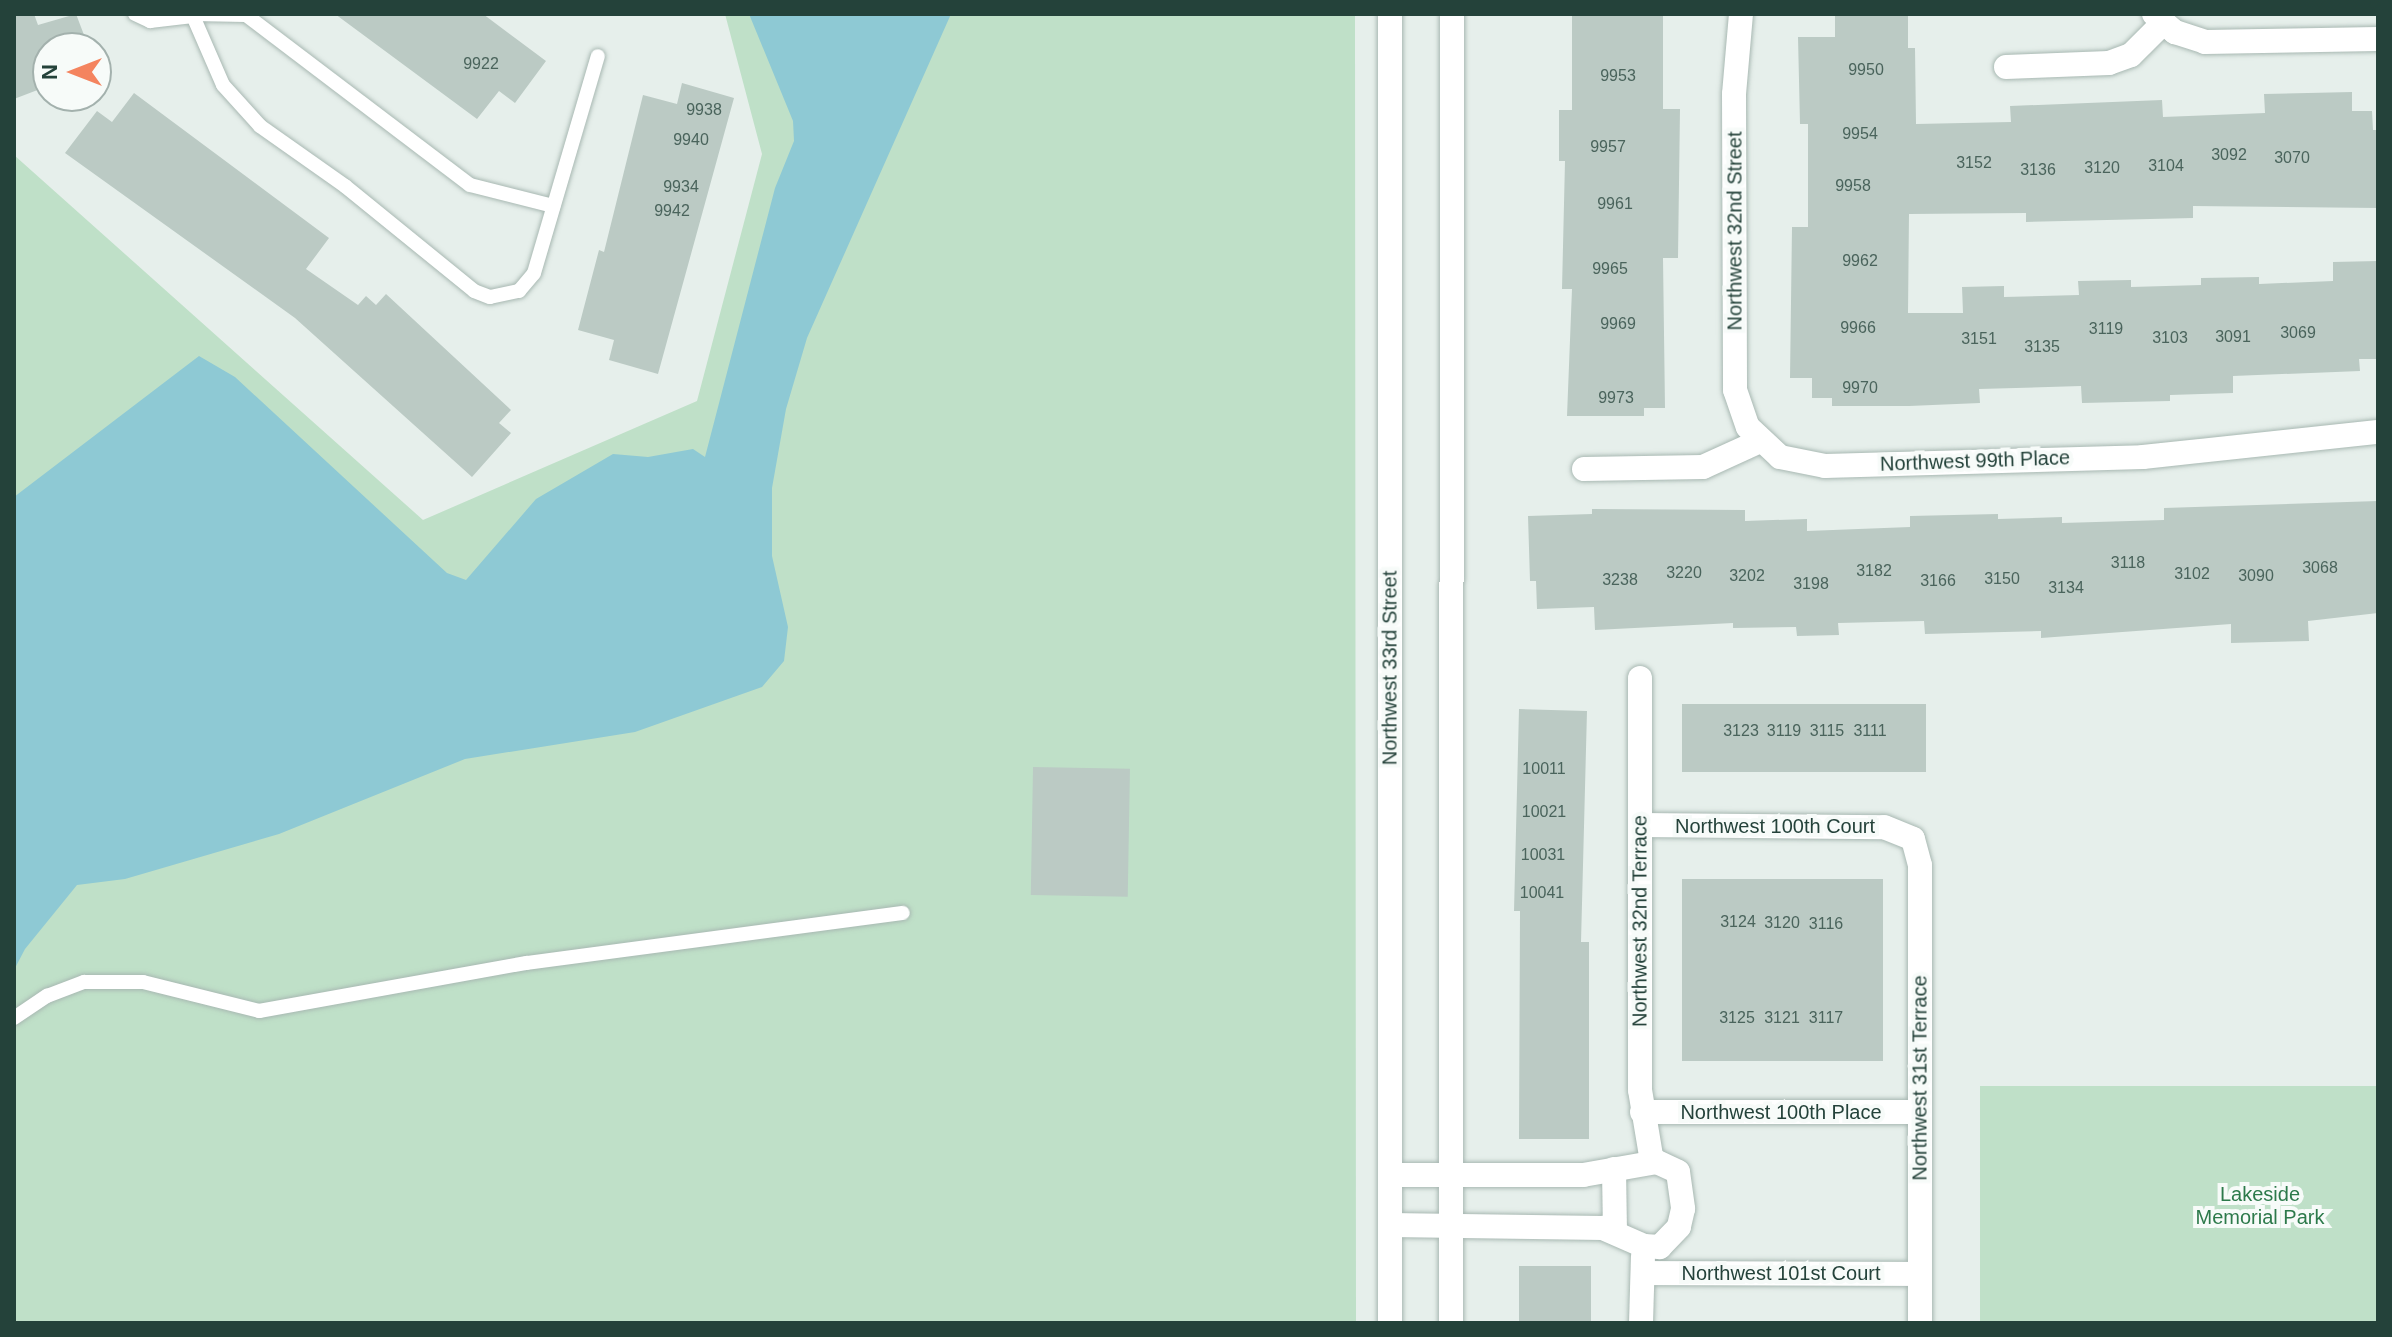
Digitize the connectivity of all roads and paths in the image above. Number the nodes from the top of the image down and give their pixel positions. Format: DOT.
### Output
graph roads {
  1 [pos="135,14"];
  2 [pos="1390,14"];
  3 [pos="1452,14"];
  4 [pos="1741,14"];
  5 [pos="193,15"];
  6 [pos="2159,18"];
  7 [pos="2378,39"];
  8 [pos="598,56"];
  9 [pos="2006,67"];
  10 [pos="553,206"];
  11 [pos="2378,432"];
  12 [pos="1760,441"];
  13 [pos="1584,469"];
  14 [pos="1640,678"];
  15 [pos="1640,825"];
  16 [pos="1909,835"];
  17 [pos="903,913"];
  18 [pos="14,1018"];
  19 [pos="1642,1112"];
  20 [pos="1920,1112"];
  21 [pos="1652,1162"];
  22 [pos="1614,1169"];
  23 [pos="1390,1175"];
  24 [pos="1451,1176"];
  25 [pos="1390,1225"];
  26 [pos="1451,1225"];
  27 [pos="1615,1231"];
  28 [pos="1644,1246"];
  29 [pos="1643,1273"];
  30 [pos="1920,1274"];
  31 [pos="1390,1323"];
  32 [pos="1451,1323"];
  33 [pos="1641,1323"];
  34 [pos="1920,1323"];
  1 -- 5 [label="lane"];
  2 -- 23 [label="street, Northwest 33rd Street"];
  3 -- 24 [label="street"];
  4 -- 12 [label="street, Northwest 32nd Street"];
  5 -- 10 [label="lane"];
  5 -- 10 [label="lane"];
  6 -- 7 [label="street"];
  6 -- 9 [label="street"];
  8 -- 10 [label="lane"];
  11 -- 12 [label="street, Northwest 99th Place"];
  12 -- 13 [label="street"];
  14 -- 15 [label="street, Northwest 32nd Terrace"];
  15 -- 16 [label="street, Northwest 100th Court"];
  15 -- 19 [label="street, Northwest 32nd Terrace"];
  16 -- 20 [label="street, Northwest 31st Terrace"];
  17 -- 18 [label="lane"];
  19 -- 20 [label="street, Northwest 100th Place"];
  19 -- 21 [label="street, Northwest 32nd Terrace"];
  20 -- 30 [label="street, Northwest 31st Terrace"];
  21 -- 22 [label="street"];
  21 -- 28 [label="street"];
  22 -- 24 [label="street"];
  22 -- 27 [label="street"];
  23 -- 24 [label="street"];
  23 -- 25 [label="street, Northwest 33rd Street"];
  24 -- 26 [label="street"];
  25 -- 26 [label="street"];
  25 -- 31 [label="street, Northwest 33rd Street"];
  26 -- 27 [label="street"];
  26 -- 32 [label="street"];
  27 -- 28 [label="street"];
  28 -- 29 [label="street"];
  29 -- 30 [label="street, Northwest 101st Court"];
  29 -- 33 [label="street"];
  30 -- 34 [label="street, Northwest 31st Terrace"];
}
